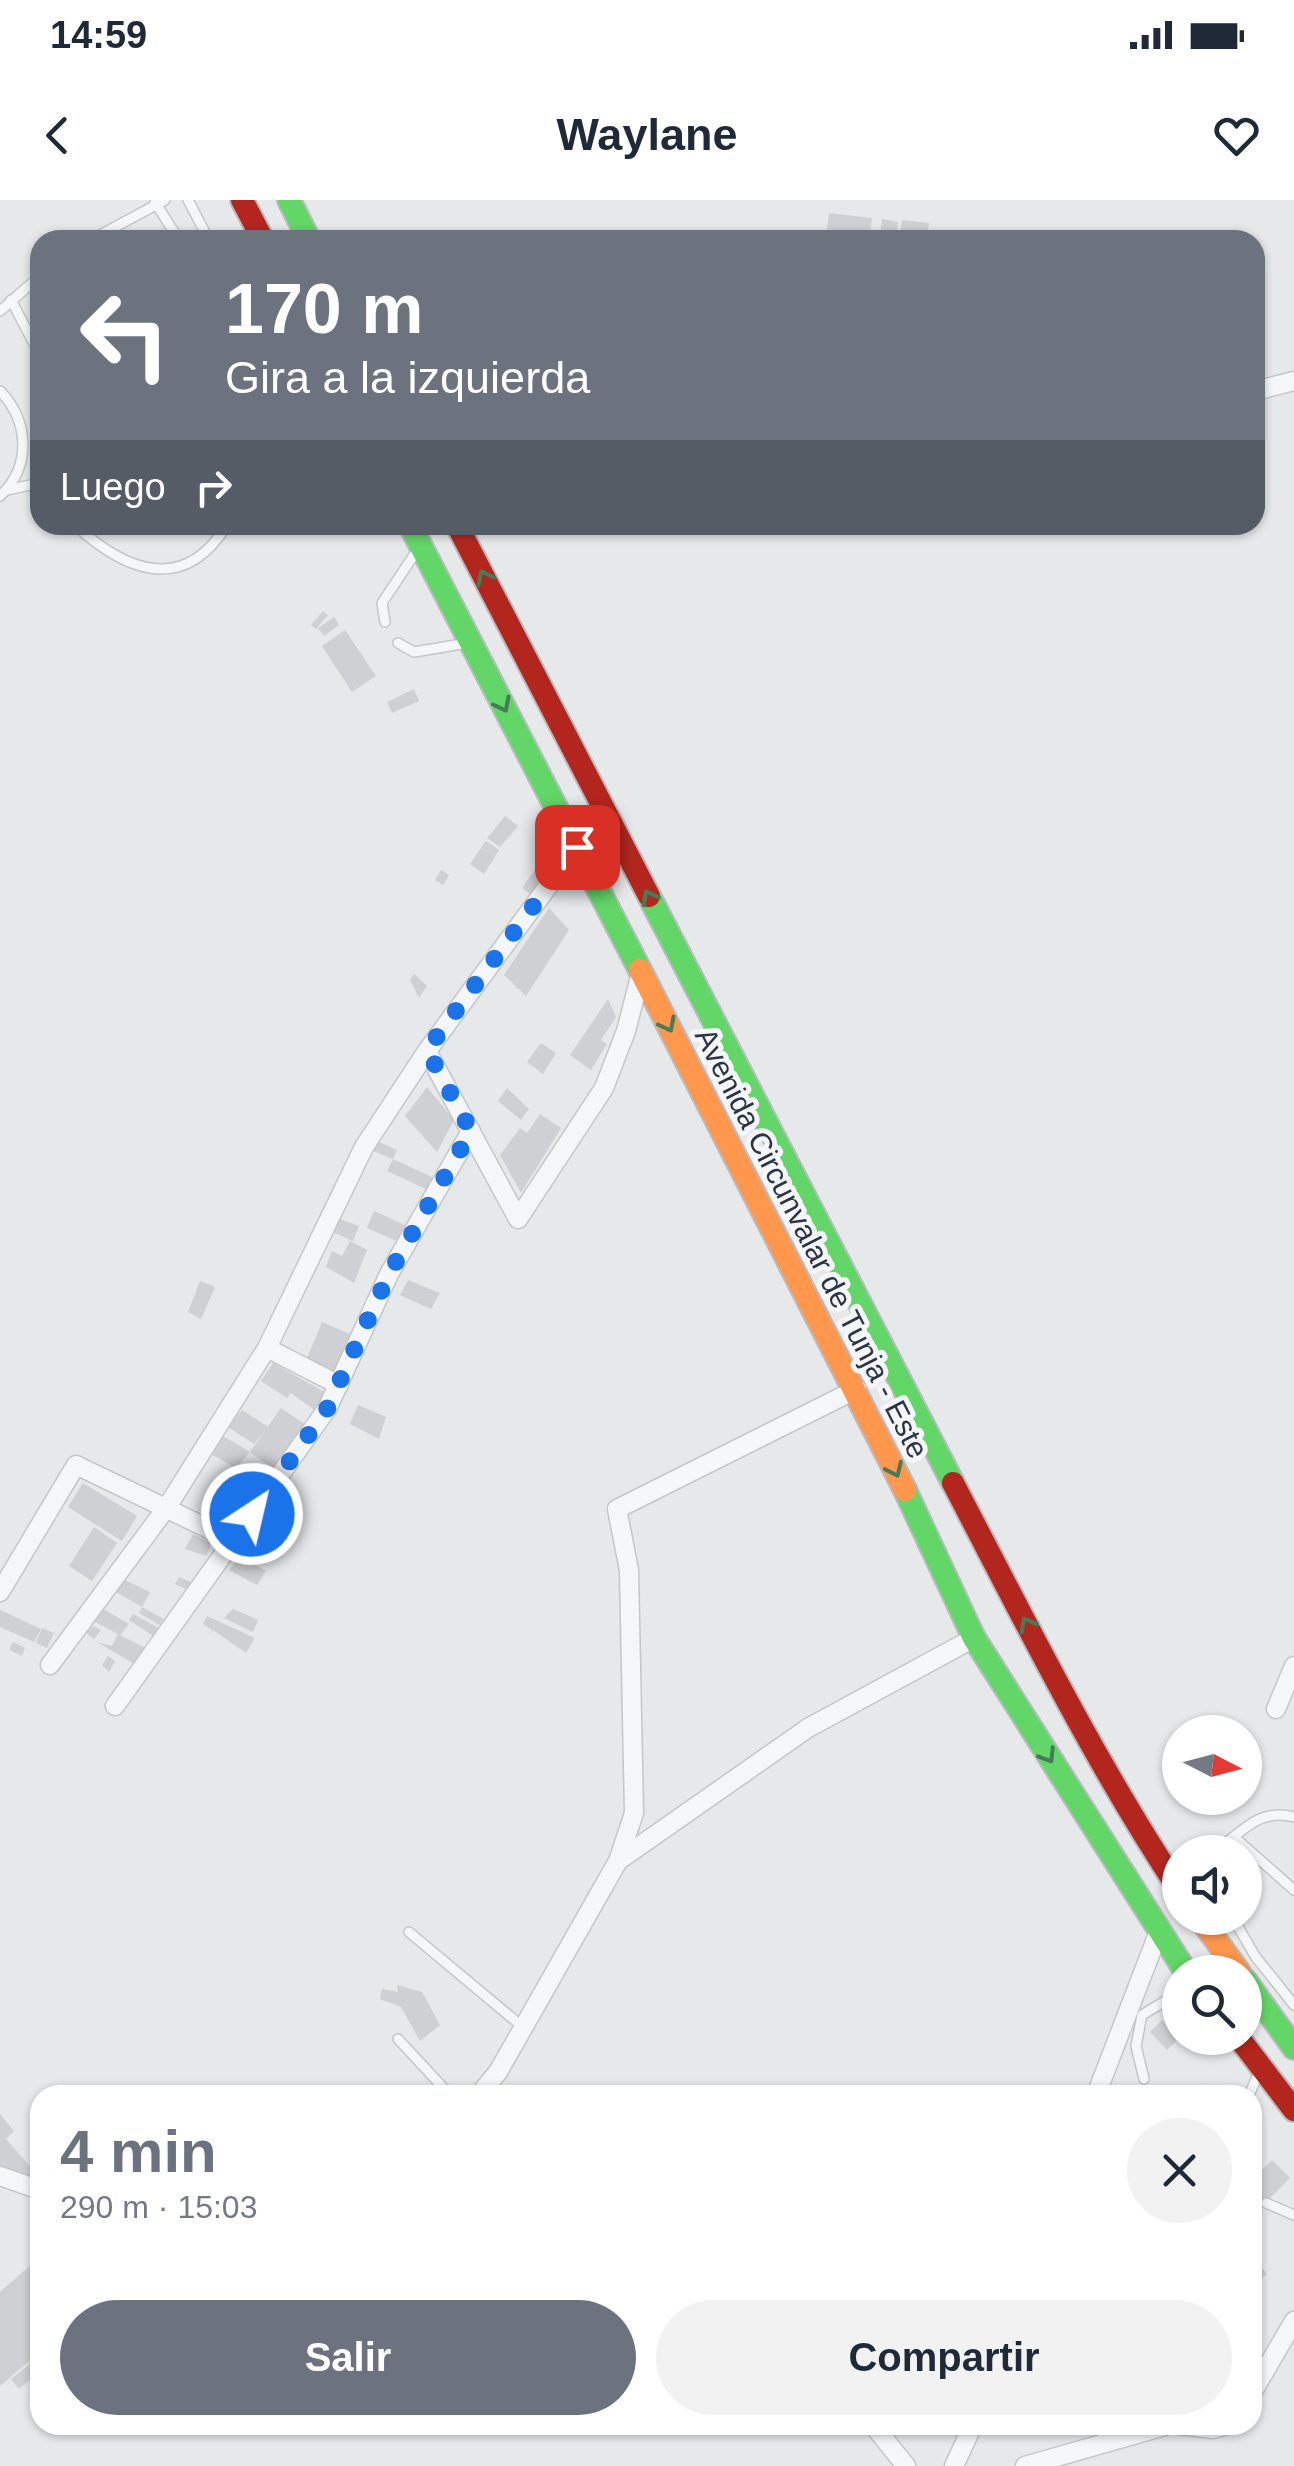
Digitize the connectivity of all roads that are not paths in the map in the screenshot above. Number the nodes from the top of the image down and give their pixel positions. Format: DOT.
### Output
graph roads {
  1 [pos="188,200"];
  2 [pos="242,200"];
  3 [pos="288,200"];
  4 [pos="158,201"];
  5 [pos="108,230"];
  6 [pos="174,230"];
  7 [pos="204,230"];
  8 [pos="257,230"];
  9 [pos="304,230"];
  10 [pos="30,284"];
  11 [pos="11,300"];
  12 [pos="0,311"];
  13 [pos="30,336"];
  14 [pos="1294,381"];
  15 [pos="1265,388"];
  16 [pos="0,391"];
  17 [pos="30,486"];
  18 [pos="3,493"];
  19 [pos="86,535"];
  20 [pos="216,535"];
  21 [pos="415,535"];
  22 [pos="462,535"];
  23 [pos="385,622"];
  24 [pos="398,643"];
  25 [pos="471,643"];
  26 [pos="577,847"];
  27 [pos="641,973"];
  28 [pos="427,1050"];
  29 [pos="471,1131"];
  30 [pos="267,1348"];
  31 [pos="340,1386"];
  32 [pos="856,1390"];
  33 [pos="166,1507"];
  34 [pos="234,1540"];
  35 [pos="0,1592"];
  36 [pos="974,1638"];
  37 [pos="50,1665"];
  38 [pos="1294,1666"];
  39 [pos="115,1706"];
  40 [pos="1276,1709"];
  41 [pos="1294,1817"];
  42 [pos="1239,1835"];
  43 [pos="1162,1856"];
  44 [pos="618,1860"];
  45 [pos="1262,1862"];
  46 [pos="1294,1890"];
  47 [pos="409,1932"];
  48 [pos="1158,1934"];
  49 [pos="1243,1935"];
  50 [pos="1173,1955"];
  51 [pos="1162,2003"];
  52 [pos="1262,2004"];
  53 [pos="1294,2005"];
  54 [pos="524,2028"];
  55 [pos="398,2039"];
  56 [pos="1294,2048"];
  57 [pos="1253,2055"];
  58 [pos="1262,2066"];
  59 [pos="1144,2078"];
  60 [pos="441,2085"];
  61 [pos="486,2085"];
  62 [pos="1100,2085"];
  63 [pos="1253,2085"];
  64 [pos="1294,2110"];
  65 [pos="0,2176"];
  66 [pos="30,2186"];
  67 [pos="1266,2203"];
  68 [pos="1294,2215"];
  69 [pos="1294,2320"];
  70 [pos="1262,2376"];
  71 [pos="881,2435"];
  72 [pos="968,2435"];
  73 [pos="1133,2435"];
  74 [pos="906,2466"];
  75 [pos="954,2466"];
  76 [pos="1025,2466"];
  1 -- 7 [label="lane"];
  2 -- 8 [label="highway"];
  3 -- 9 [label="highway"];
  4 -- 5 [label="lane"];
  4 -- 6 [label="lane"];
  10 -- 11 [label="lane"];
  11 -- 12 [label="lane"];
  11 -- 13 [label="lane"];
  14 -- 15 [label="street"];
  16 -- 18 [label="lane"];
  17 -- 18 [label="lane"];
  19 -- 20 [label="lane"];
  21 -- 23 [label="lane"];
  21 -- 25 [label="highway, Avenida Circunvalar de Tunja - Este"];
  43 -- 22 [label="highway, Avenida Circunvalar de Tunja - Este, one-way"];
  24 -- 25 [label="lane"];
  25 -- 26 [label="highway, Avenida Circunvalar de Tunja - Este, one-way"];
  26 -- 27 [label="highway, Avenida Circunvalar de Tunja - Este"];
  26 -- 28 [label="street"];
  27 -- 29 [label="street"];
  27 -- 32 [label="highway, Avenida Circunvalar de Tunja - Este, one-way"];
  28 -- 29 [label="street"];
  28 -- 30 [label="street"];
  29 -- 31 [label="street"];
  30 -- 31 [label="street"];
  30 -- 33 [label="street"];
  31 -- 34 [label="street"];
  32 -- 36 [label="highway, Avenida Circunvalar de Tunja - Este, one-way"];
  32 -- 44 [label="street"];
  33 -- 34 [label="street"];
  33 -- 35 [label="street"];
  33 -- 37 [label="street"];
  34 -- 39 [label="street"];
  36 -- 44 [label="street"];
  36 -- 48 [label="highway, Avenida Circunvalar de Tunja - Este, one-way"];
  38 -- 40 [label="street"];
  41 -- 42 [label="lane"];
  44 -- 54 [label="street"];
  45 -- 46 [label="lane"];
  47 -- 54 [label="lane"];
  48 -- 50 [label="highway, Avenida Circunvalar de Tunja - Este"];
  48 -- 62 [label="street"];
  49 -- 53 [label="lane"];
  51 -- 59 [label="lane"];
  52 -- 56 [label="highway"];
  54 -- 61 [label="street"];
  55 -- 60 [label="lane"];
  57 -- 58 [label="highway"];
  58 -- 63 [label="lane"];
  58 -- 64 [label="highway"];
  65 -- 66 [label="street"];
  67 -- 68 [label="lane"];
  69 -- 70 [label="street"];
  71 -- 74 [label="street"];
  72 -- 75 [label="street"];
  73 -- 76 [label="street"];
}
